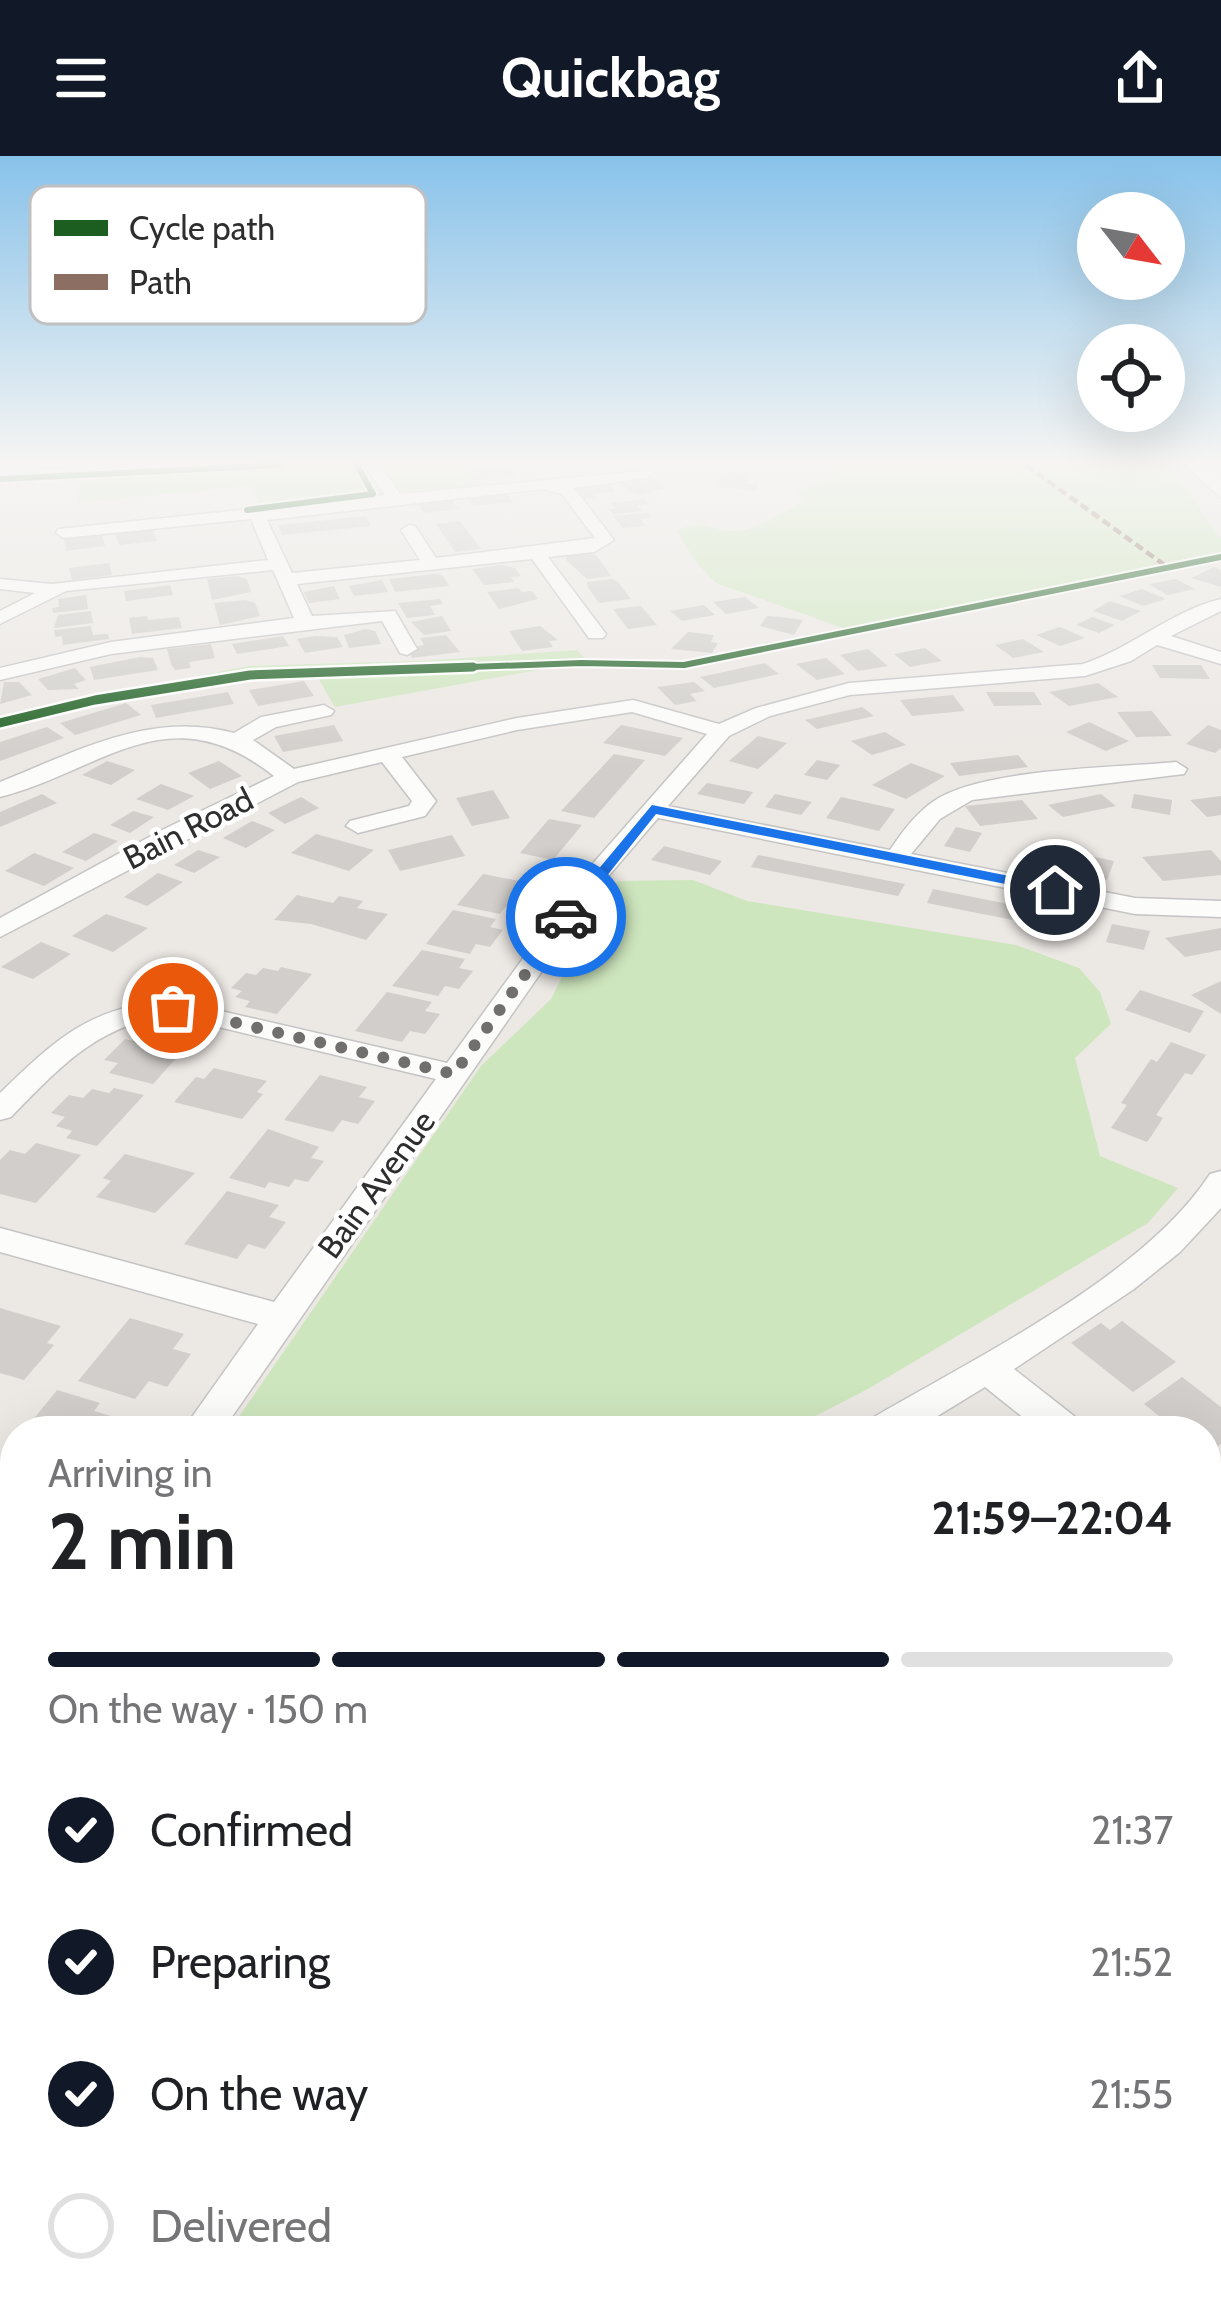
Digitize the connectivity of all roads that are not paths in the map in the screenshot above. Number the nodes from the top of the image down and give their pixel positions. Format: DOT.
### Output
graph roads {
  1 [pos="283,566"];
  2 [pos="411,566"];
  3 [pos="545,566"];
  4 [pos="286,571"];
  5 [pos="0,584"];
  6 [pos="51,589"];
  7 [pos="1221,605"];
  8 [pos="0,618"];
  9 [pos="304,622"];
  10 [pos="596,634"];
  11 [pos="1159,639"];
  12 [pos="407,649"];
  13 [pos="1221,658"];
  14 [pos="0,674"];
  15 [pos="324,711"];
  16 [pos="721,731"];
  17 [pos="237,740"];
  18 [pos="386,752"];
  19 [pos="1176,769"];
  20 [pos="290,777"];
  21 [pos="0,790"];
  22 [pos="652,809"];
  23 [pos="358,826"];
  24 [pos="897,857"];
  25 [pos="1221,909"];
  26 [pos="0,929"];
  27 [pos="454,1074"];
  28 [pos="0,1109"];
  29 [pos="1215,1204"];
  30 [pos="0,1240"];
  31 [pos="281,1317"];
  32 [pos="986,1367"];
  33 [pos="212,1416"];
  34 [pos="906,1416"];
  35 [pos="1047,1416"];
  1 -- 4 [label="street"];
  2 -- 4 [label="street"];
  3 -- 10 [label="street"];
  4 -- 6 [label="street"];
  4 -- 9 [label="street"];
  5 -- 6 [label="street"];
  6 -- 8 [label="street"];
  7 -- 11 [label="street, Bain Avenue"];
  9 -- 12 [label="street"];
  9 -- 14 [label="street"];
  11 -- 13 [label="street"];
  11 -- 16 [label="street, Bain Avenue"];
  15 -- 17 [label="street"];
  16 -- 18 [label="street, Bain Road"];
  16 -- 22 [label="street, Bain Avenue"];
  17 -- 20 [label="street"];
  17 -- 21 [label="street"];
  18 -- 20 [label="street, Bain Road"];
  18 -- 23 [label="street"];
  19 -- 24 [label="street"];
  20 -- 26 [label="street, Bain Road"];
  22 -- 24 [label="street"];
  22 -- 27 [label="street, Bain Avenue"];
  24 -- 25 [label="street"];
  27 -- 28 [label="street"];
  27 -- 31 [label="street, Bain Avenue"];
  29 -- 32 [label="street"];
  30 -- 31 [label="street"];
  31 -- 33 [label="street, Bain Avenue"];
  32 -- 34 [label="street"];
  32 -- 35 [label="street"];
}
